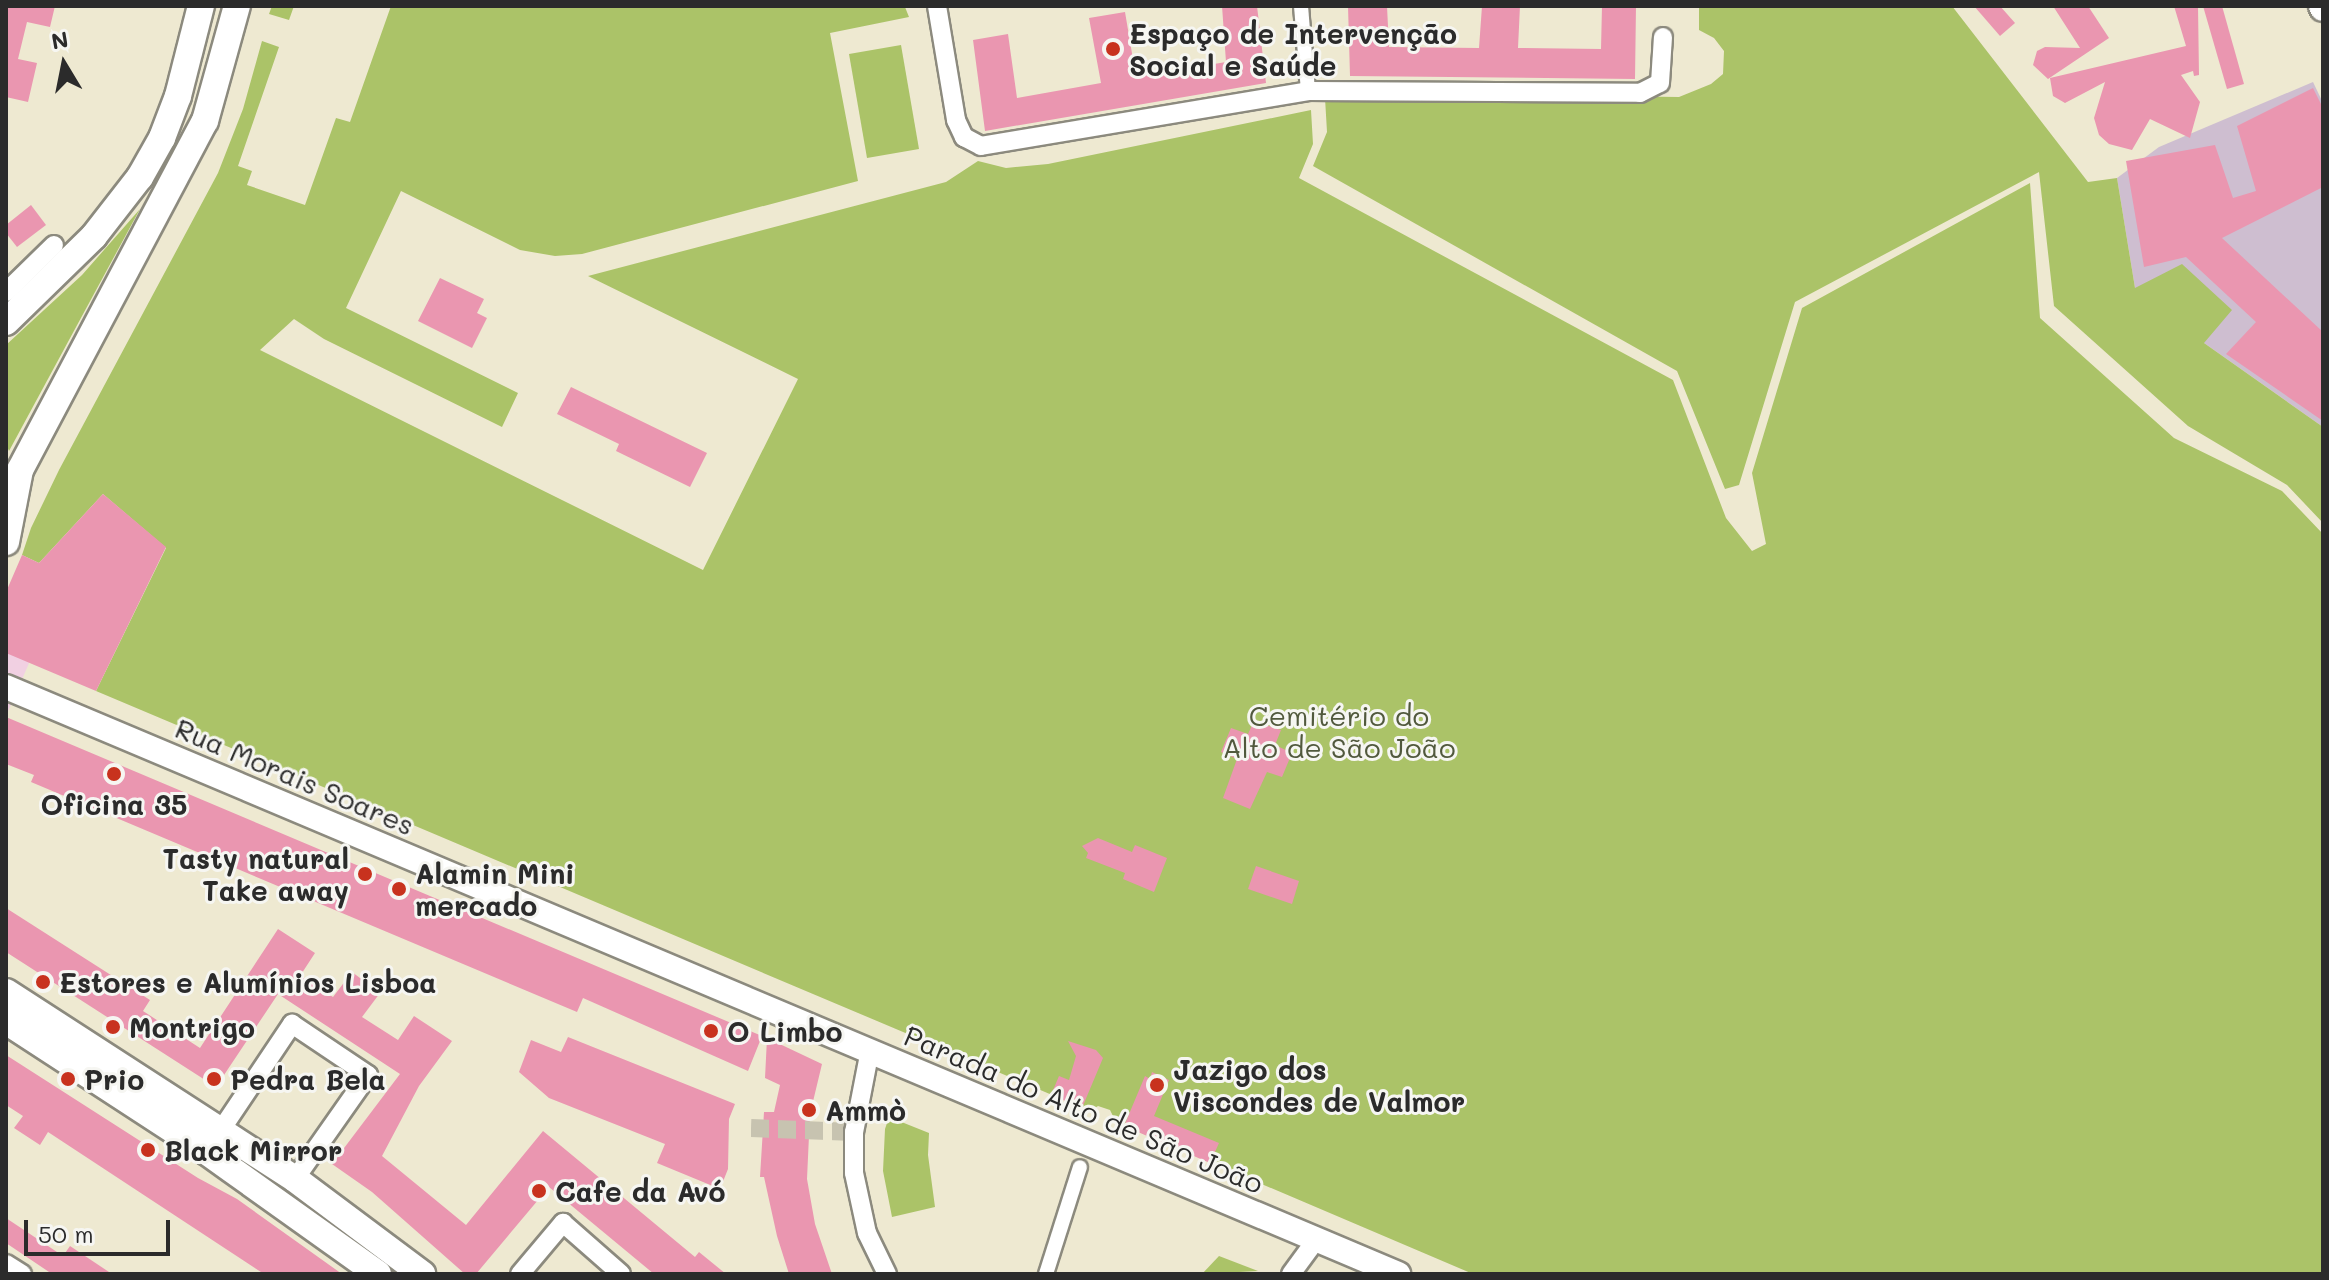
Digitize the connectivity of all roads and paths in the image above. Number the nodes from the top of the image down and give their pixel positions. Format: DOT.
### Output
graph roads {
  1 [pos="201,6"];
  2 [pos="237,6"];
  3 [pos="937,6"];
  4 [pos="1301,6"];
  5 [pos="1663,37"];
  6 [pos="1308,91"];
  7 [pos="54,245"];
  8 [pos="6,292"];
  9 [pos="6,322"];
  10 [pos="6,473"];
  11 [pos="13,507"];
  12 [pos="6,542"];
  13 [pos="6,687"];
  14 [pos="6,992"];
  15 [pos="6,1021"];
  16 [pos="870,1050"];
  17 [pos="221,1130"];
  18 [pos="207,1152"];
  19 [pos="1080,1167"];
  20 [pos="295,1179"];
  21 [pos="280,1203"];
  22 [pos="1316,1240"];
  23 [pos="6,1264"];
  24 [pos="22,1274"];
  25 [pos="378,1274"];
  26 [pos="422,1274"];
  27 [pos="520,1274"];
  28 [pos="621,1274"];
  29 [pos="887,1274"];
  30 [pos="1046,1274"];
  31 [pos="1291,1274"];
  32 [pos="1398,1274"];
  1 -- 9 [label="main road"];
  2 -- 11 [label="main road"];
  3 -- 6 [label="street"];
  4 -- 6 [label="street"];
  5 -- 6 [label="street"];
  7 -- 8 [label="street"];
  10 -- 11 [label="main road"];
  11 -- 12 [label="main road"];
  13 -- 16 [label="street, Rua Morais Soares"];
  14 -- 17 [label="main road"];
  15 -- 18 [label="main road"];
  16 -- 22 [label="street, Parada do Alto de São João"];
  16 -- 29 [label="street, Parada do Alto de São João"];
  17 -- 18 [label="main road"];
  17 -- 20 [label="main road"];
  17 -- 20 [label="street"];
  18 -- 21 [label="main road"];
  19 -- 30 [label="street, Parada do Alto de São João"];
  20 -- 21 [label="main road"];
  20 -- 26 [label="main road"];
  21 -- 25 [label="main road"];
  22 -- 31 [label="street"];
  22 -- 32 [label="street, Parada do Alto de São João"];
  23 -- 24 [label="street"];
  27 -- 28 [label="street"];
}
